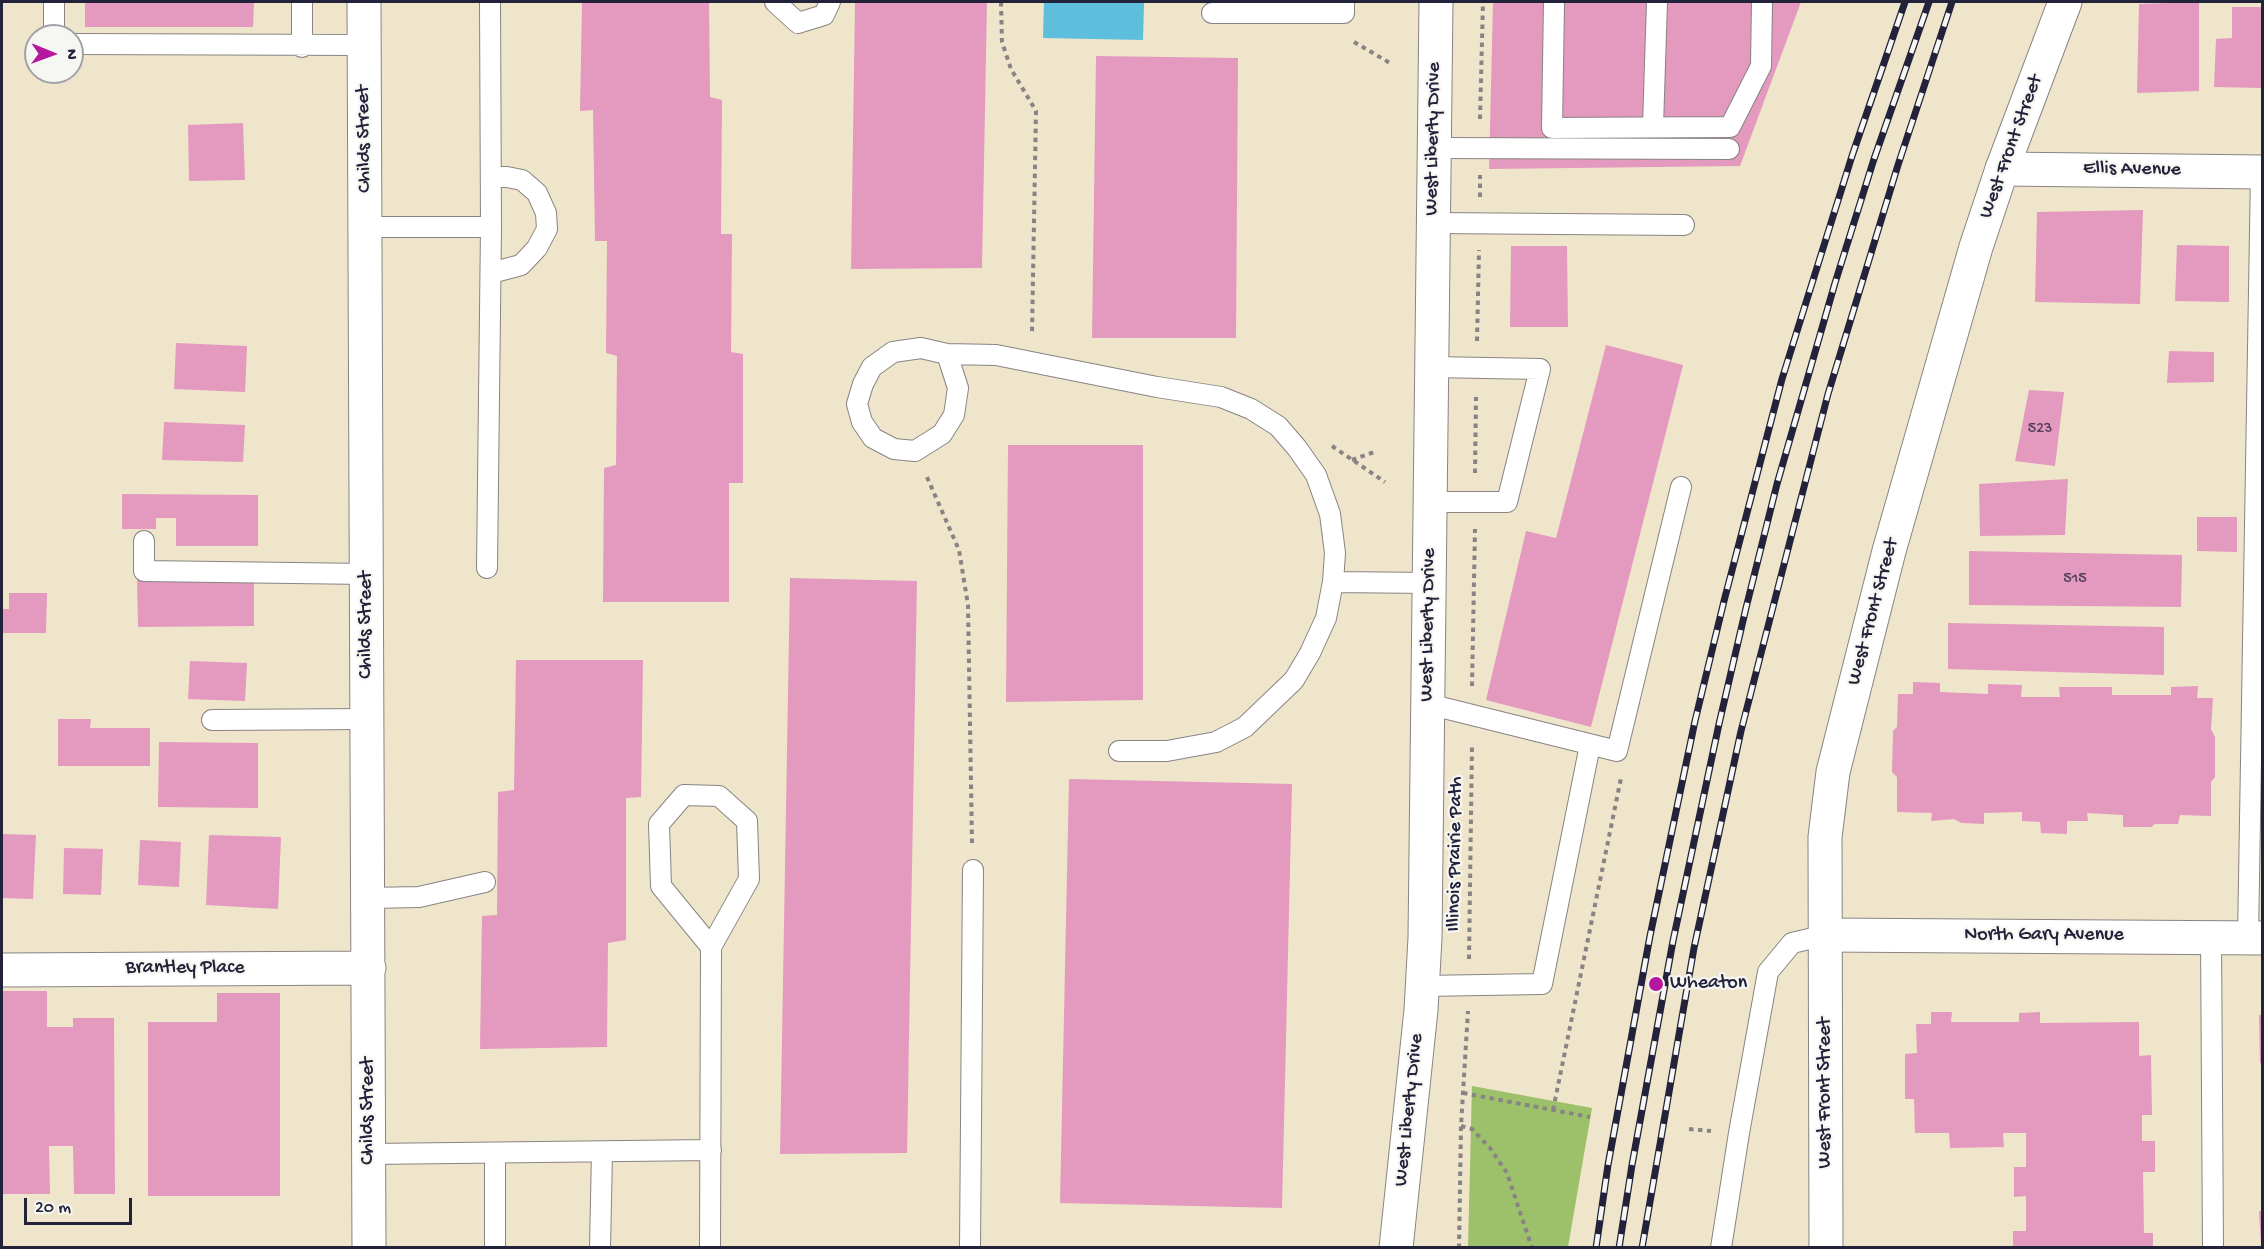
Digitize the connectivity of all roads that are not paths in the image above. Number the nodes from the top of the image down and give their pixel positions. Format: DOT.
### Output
graph roads {
  1 [pos="54,2"];
  2 [pos="302,2"];
  3 [pos="364,2"];
  4 [pos="490,2"];
  5 [pos="775,2"];
  6 [pos="830,2"];
  7 [pos="1344,2"];
  8 [pos="1436,2"];
  9 [pos="1554,2"];
  10 [pos="1657,2"];
  11 [pos="1762,2"];
  12 [pos="2065,2"];
  13 [pos="1212,13"];
  14 [pos="54,24"];
  15 [pos="84,44"];
  16 [pos="364,45"];
  17 [pos="302,47"];
  18 [pos="1653,126"];
  19 [pos="1434,148"];
  20 [pos="1729,149"];
  21 [pos="2002,169"];
  22 [pos="2262,172"];
  23 [pos="491,177"];
  24 [pos="1434,223"];
  25 [pos="1684,225"];
  26 [pos="366,227"];
  27 [pos="491,227"];
  28 [pos="491,273"];
  29 [pos="947,354"];
  30 [pos="1432,367"];
  31 [pos="1681,488"];
  32 [pos="1431,502"];
  33 [pos="144,542"];
  34 [pos="487,568"];
  35 [pos="367,574"];
  36 [pos="1333,582"];
  37 [pos="1430,583"];
  38 [pos="1428,704"];
  39 [pos="368,719"];
  40 [pos="212,720"];
  41 [pos="1590,745"];
  42 [pos="1119,751"];
  43 [pos="973,870"];
  44 [pos="485,882"];
  45 [pos="369,897"];
  46 [pos="1826,935"];
  47 [pos="2211,937"];
  48 [pos="2255,938"];
  49 [pos="711,947"];
  50 [pos="369,968"];
  51 [pos="2,970"];
  52 [pos="1423,986"];
  53 [pos="711,1150"];
  54 [pos="602,1152"];
  55 [pos="495,1153"];
  56 [pos="369,1154"];
  57 [pos="369,1248"];
  58 [pos="495,1248"];
  59 [pos="600,1248"];
  60 [pos="710,1248"];
  61 [pos="970,1248"];
  62 [pos="1396,1248"];
  63 [pos="1721,1248"];
  64 [pos="1826,1248"];
  65 [pos="2213,1248"];
  1 -- 14 [label="lane"];
  2 -- 17 [label="lane"];
  3 -- 16 [label="street, Childs Street"];
  4 -- 23 [label="lane"];
  5 -- 6 [label="lane"];
  7 -- 13 [label="lane"];
  8 -- 19 [label="street, West Liberty Drive"];
  9 -- 18 [label="lane"];
  10 -- 18 [label="lane"];
  11 -- 18 [label="lane"];
  12 -- 21 [label="street, West Front Street"];
  15 -- 17 [label="lane"];
  16 -- 17 [label="lane"];
  16 -- 26 [label="street, Childs Street"];
  19 -- 20 [label="lane"];
  19 -- 24 [label="street, West Liberty Drive"];
  21 -- 22 [label="street, Ellis Avenue"];
  21 -- 46 [label="street, West Front Street"];
  22 -- 48 [label="lane"];
  23 -- 27 [label="lane"];
  23 -- 28 [label="lane"];
  24 -- 25 [label="lane"];
  24 -- 30 [label="street, West Liberty Drive"];
  26 -- 27 [label="lane"];
  26 -- 35 [label="street, Childs Street"];
  27 -- 28 [label="lane"];
  28 -- 34 [label="lane"];
  29 -- 29 [label="lane"];
  29 -- 36 [label="lane"];
  30 -- 32 [label="street, West Liberty Drive"];
  30 -- 32 [label="lane"];
  31 -- 41 [label="lane"];
  32 -- 37 [label="street, West Liberty Drive"];
  33 -- 35 [label="lane"];
  35 -- 39 [label="street, Childs Street"];
  36 -- 37 [label="lane"];
  36 -- 42 [label="lane"];
  37 -- 38 [label="street, West Liberty Drive"];
  38 -- 41 [label="lane"];
  38 -- 52 [label="street, West Liberty Drive"];
  39 -- 40 [label="lane"];
  39 -- 45 [label="street, Childs Street"];
  41 -- 52 [label="lane"];
  43 -- 61 [label="lane"];
  44 -- 45 [label="lane"];
  45 -- 50 [label="street, Childs Street"];
  46 -- 47 [label="street, North Gary Avenue"];
  46 -- 63 [label="lane"];
  46 -- 64 [label="street, West Front Street"];
  47 -- 48 [label="street, North Gary Avenue"];
  47 -- 65 [label="lane"];
  49 -- 49 [label="lane"];
  49 -- 53 [label="lane"];
  50 -- 51 [label="street, Brantley Place"];
  50 -- 56 [label="street, Childs Street"];
  52 -- 62 [label="street, West Liberty Drive"];
  53 -- 54 [label="lane"];
  53 -- 60 [label="lane"];
  54 -- 55 [label="lane"];
  54 -- 59 [label="lane"];
  55 -- 56 [label="lane"];
  55 -- 58 [label="lane"];
  56 -- 57 [label="street, Childs Street"];
}
